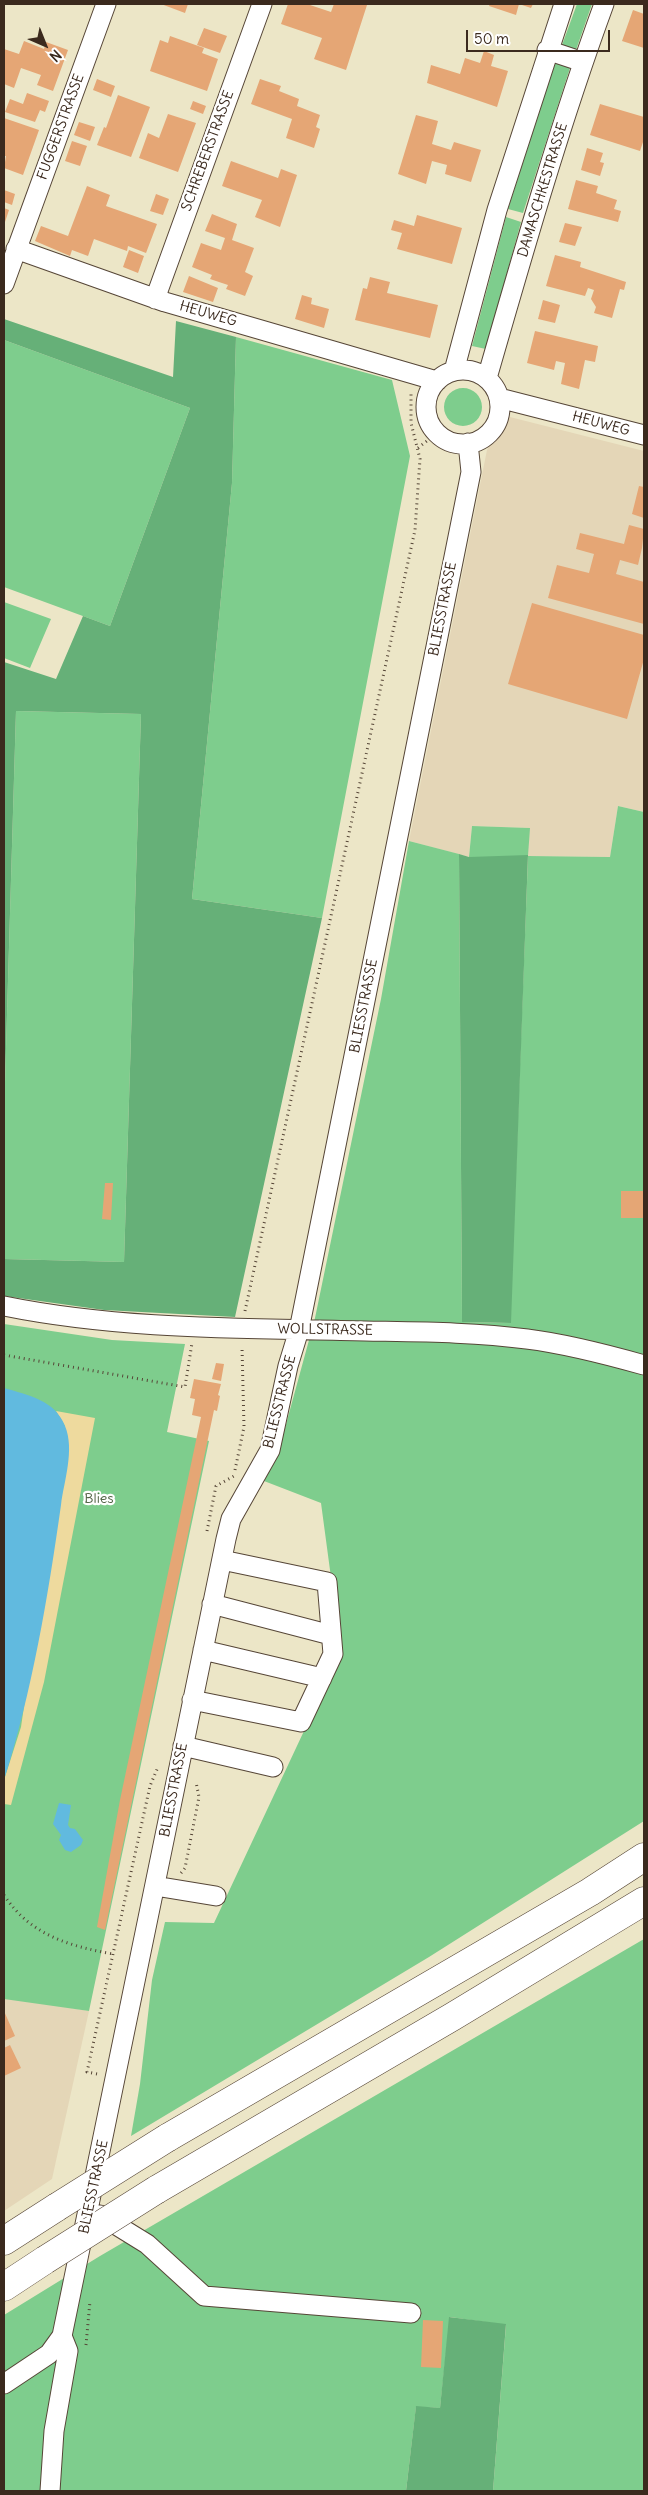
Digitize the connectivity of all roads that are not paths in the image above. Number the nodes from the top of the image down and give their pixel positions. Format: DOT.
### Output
graph roads {
  1 [pos="106,4"];
  2 [pos="262,4"];
  3 [pos="564,4"];
  4 [pos="604,4"];
  5 [pos="547,50"];
  6 [pos="583,62"];
  7 [pos="16,250"];
  8 [pos="4,284"];
  9 [pos="155,298"];
  10 [pos="454,371"];
  11 [pos="487,378"];
  12 [pos="437,381"];
  13 [pos="499,398"];
  14 [pos="644,435"];
  15 [pos="468,443"];
  16 [pos="4,1306"];
  17 [pos="299,1330"];
  18 [pos="644,1365"];
  19 [pos="222,1560"];
  20 [pos="212,1604"];
  21 [pos="331,1635"];
  22 [pos="203,1650"];
  23 [pos="322,1678"];
  24 [pos="192,1700"];
  25 [pos="183,1746"];
  26 [pos="273,1767"];
  27 [pos="644,1856"];
  28 [pos="154,1886"];
  29 [pos="216,1896"];
  30 [pos="644,1901"];
  31 [pos="89,2212"];
  32 [pos="4,2241"];
  33 [pos="4,2287"];
  34 [pos="411,2313"];
  35 [pos="62,2336"];
  36 [pos="4,2384"];
  37 [pos="50,2491"];
  1 -- 7 [label="street, FUGGERSTRASSE"];
  2 -- 9 [label="street, SCHREBERSTRASSE"];
  3 -- 5 [label="street"];
  4 -- 6 [label="street, DAMASCHKESTRASSE"];
  5 -- 6 [label="street"];
  5 -- 10 [label="street"];
  6 -- 11 [label="street, DAMASCHKESTRASSE"];
  7 -- 8 [label="street"];
  7 -- 9 [label="street, HEUWEG"];
  9 -- 12 [label="street, HEUWEG"];
  10 -- 11 [label="street"];
  10 -- 12 [label="street"];
  11 -- 13 [label="street"];
  12 -- 15 [label="street"];
  13 -- 14 [label="street, HEUWEG"];
  13 -- 15 [label="street"];
  15 -- 17 [label="street, BLIESSTRASSE"];
  16 -- 17 [label="street, WOLLSTRASSE"];
  17 -- 18 [label="street, WOLLSTRASSE"];
  17 -- 19 [label="street, BLIESSTRASSE"];
  19 -- 20 [label="street, BLIESSTRASSE"];
  19 -- 21 [label="street"];
  20 -- 21 [label="street"];
  20 -- 22 [label="street, BLIESSTRASSE"];
  21 -- 23 [label="street"];
  22 -- 23 [label="street"];
  22 -- 24 [label="street, BLIESSTRASSE"];
  23 -- 24 [label="street"];
  24 -- 25 [label="street, BLIESSTRASSE"];
  25 -- 26 [label="street"];
  25 -- 28 [label="street, BLIESSTRASSE"];
  27 -- 32 [label="highway, bridge"];
  28 -- 29 [label="street"];
  28 -- 31 [label="street, BLIESSTRASSE"];
  30 -- 33 [label="highway, bridge"];
  31 -- 34 [label="street"];
  31 -- 35 [label="street, BLIESSTRASSE"];
  35 -- 36 [label="street, BLIESSTRASSE"];
  35 -- 37 [label="street"];
}
